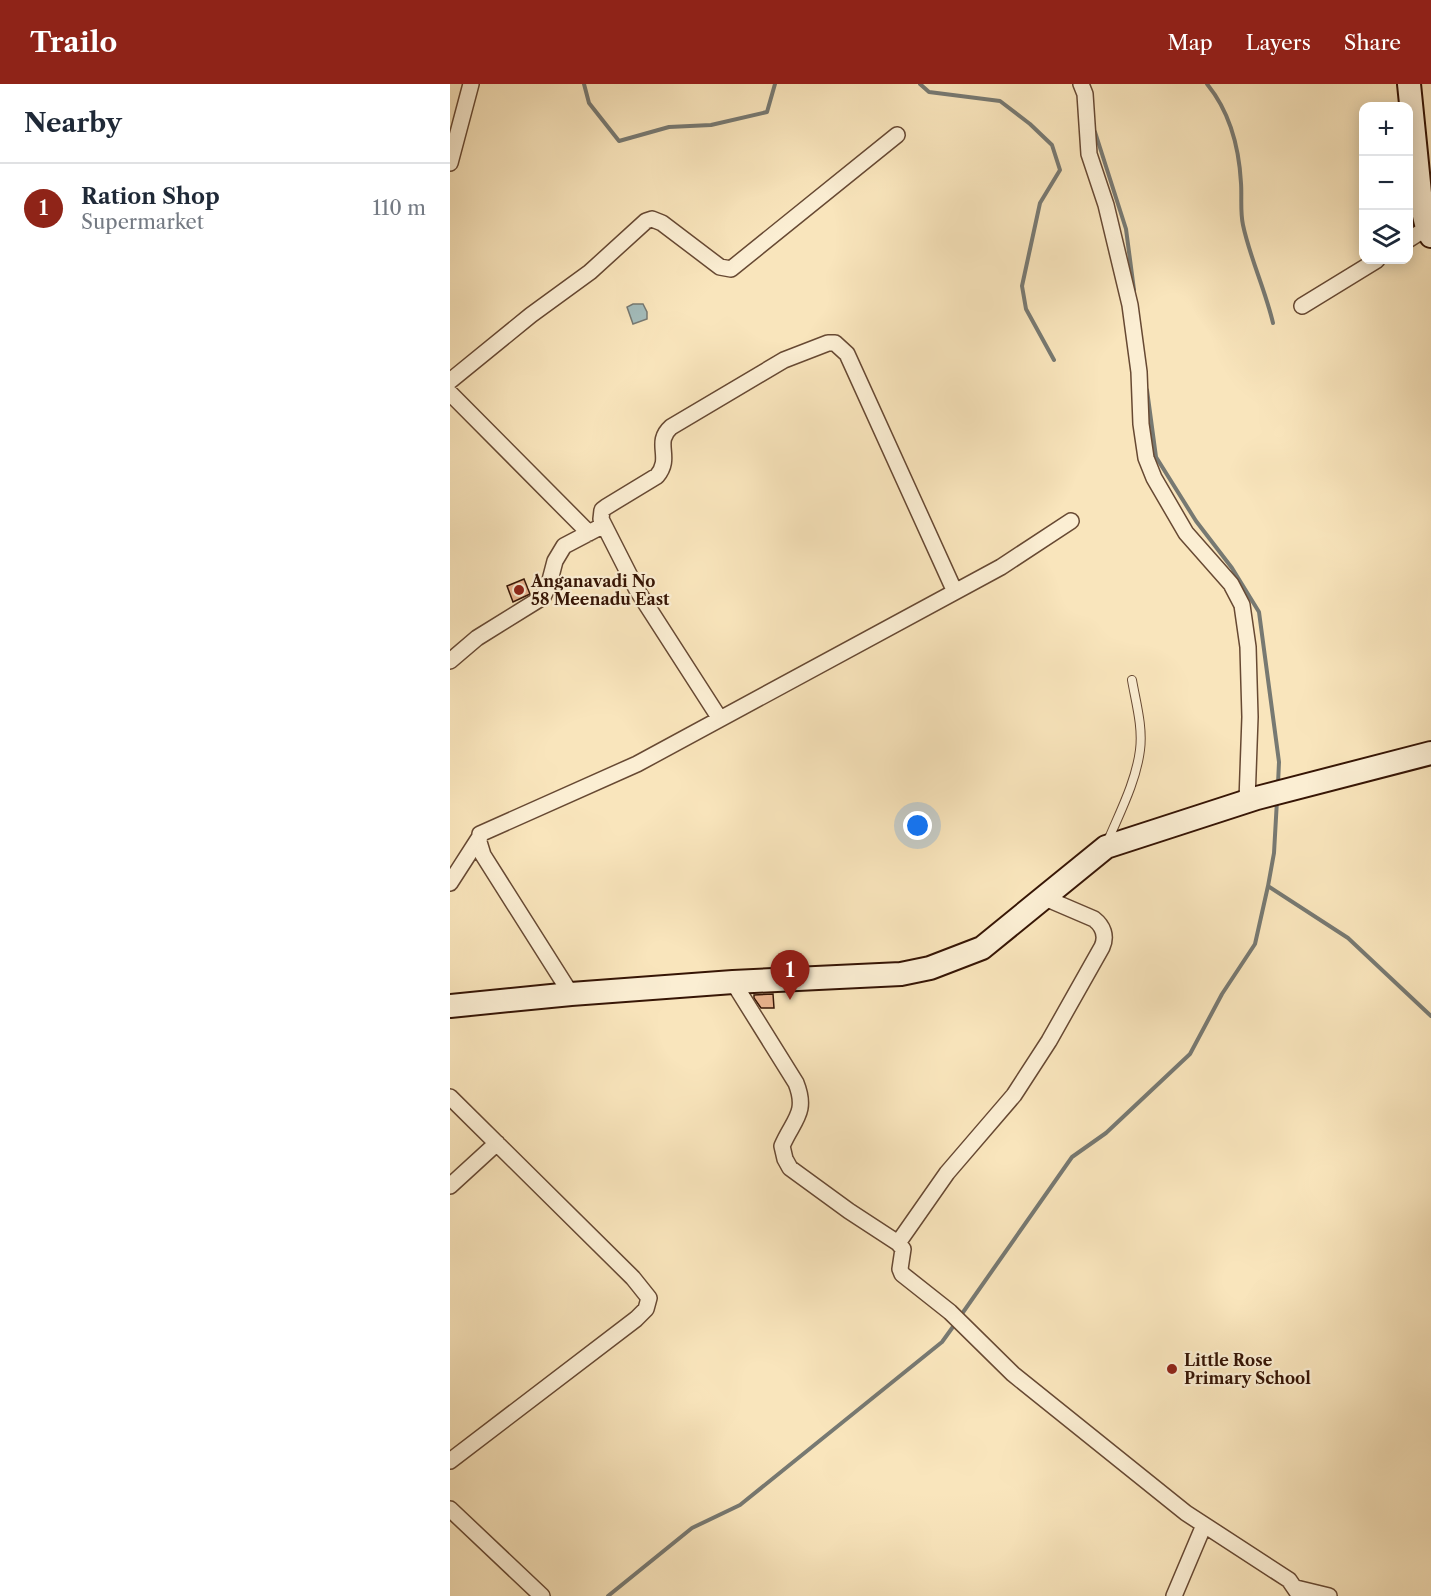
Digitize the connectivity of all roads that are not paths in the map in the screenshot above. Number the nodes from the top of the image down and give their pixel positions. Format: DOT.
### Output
graph roads {
  1 [pos="471,84"];
  2 [pos="1081,84"];
  3 [pos="1409,84"];
  4 [pos="897,135"];
  5 [pos="450,163"];
  6 [pos="1426,199"];
  7 [pos="1422,235"];
  8 [pos="1370,264"];
  9 [pos="1302,306"];
  10 [pos="450,381"];
  11 [pos="450,393"];
  12 [pos="1071,521"];
  13 [pos="604,525"];
  14 [pos="589,533"];
  15 [pos="955,592"];
  16 [pos="450,661"];
  17 [pos="1132,680"];
  18 [pos="720,719"];
  19 [pos="1431,753"];
  20 [pos="1252,799"];
  21 [pos="479,838"];
  22 [pos="1106,847"];
  23 [pos="450,883"];
  24 [pos="1045,898"];
  25 [pos="733,982"];
  26 [pos="571,994"];
  27 [pos="450,1005"];
  28 [pos="450,1097"];
  29 [pos="497,1143"];
  30 [pos="450,1186"];
  31 [pos="898,1243"];
  32 [pos="450,1461"];
  33 [pos="450,1509"];
  34 [pos="1204,1525"];
  35 [pos="1298,1592"];
  36 [pos="542,1596"];
  37 [pos="1174,1596"];
  38 [pos="1329,1596"];
  1 -- 5 [label="street"];
  2 -- 20 [label="street"];
  3 -- 6 [label="street"];
  4 -- 10 [label="street"];
  6 -- 7 [label="street"];
  8 -- 9 [label="street"];
  11 -- 14 [label="street"];
  12 -- 15 [label="street"];
  13 -- 14 [label="street"];
  13 -- 15 [label="street"];
  13 -- 18 [label="street"];
  14 -- 16 [label="street"];
  15 -- 18 [label="street"];
  17 -- 22 [label="lane"];
  18 -- 21 [label="street"];
  19 -- 20 [label="street"];
  20 -- 22 [label="street"];
  21 -- 23 [label="street"];
  21 -- 26 [label="street"];
  22 -- 24 [label="street"];
  24 -- 25 [label="street"];
  24 -- 31 [label="street"];
  25 -- 26 [label="street"];
  25 -- 31 [label="street"];
  26 -- 27 [label="street"];
  28 -- 29 [label="street"];
  29 -- 30 [label="street"];
  29 -- 32 [label="street"];
  31 -- 34 [label="street"];
  33 -- 36 [label="street"];
  34 -- 35 [label="street"];
  34 -- 37 [label="street"];
  35 -- 38 [label="street"];
}
